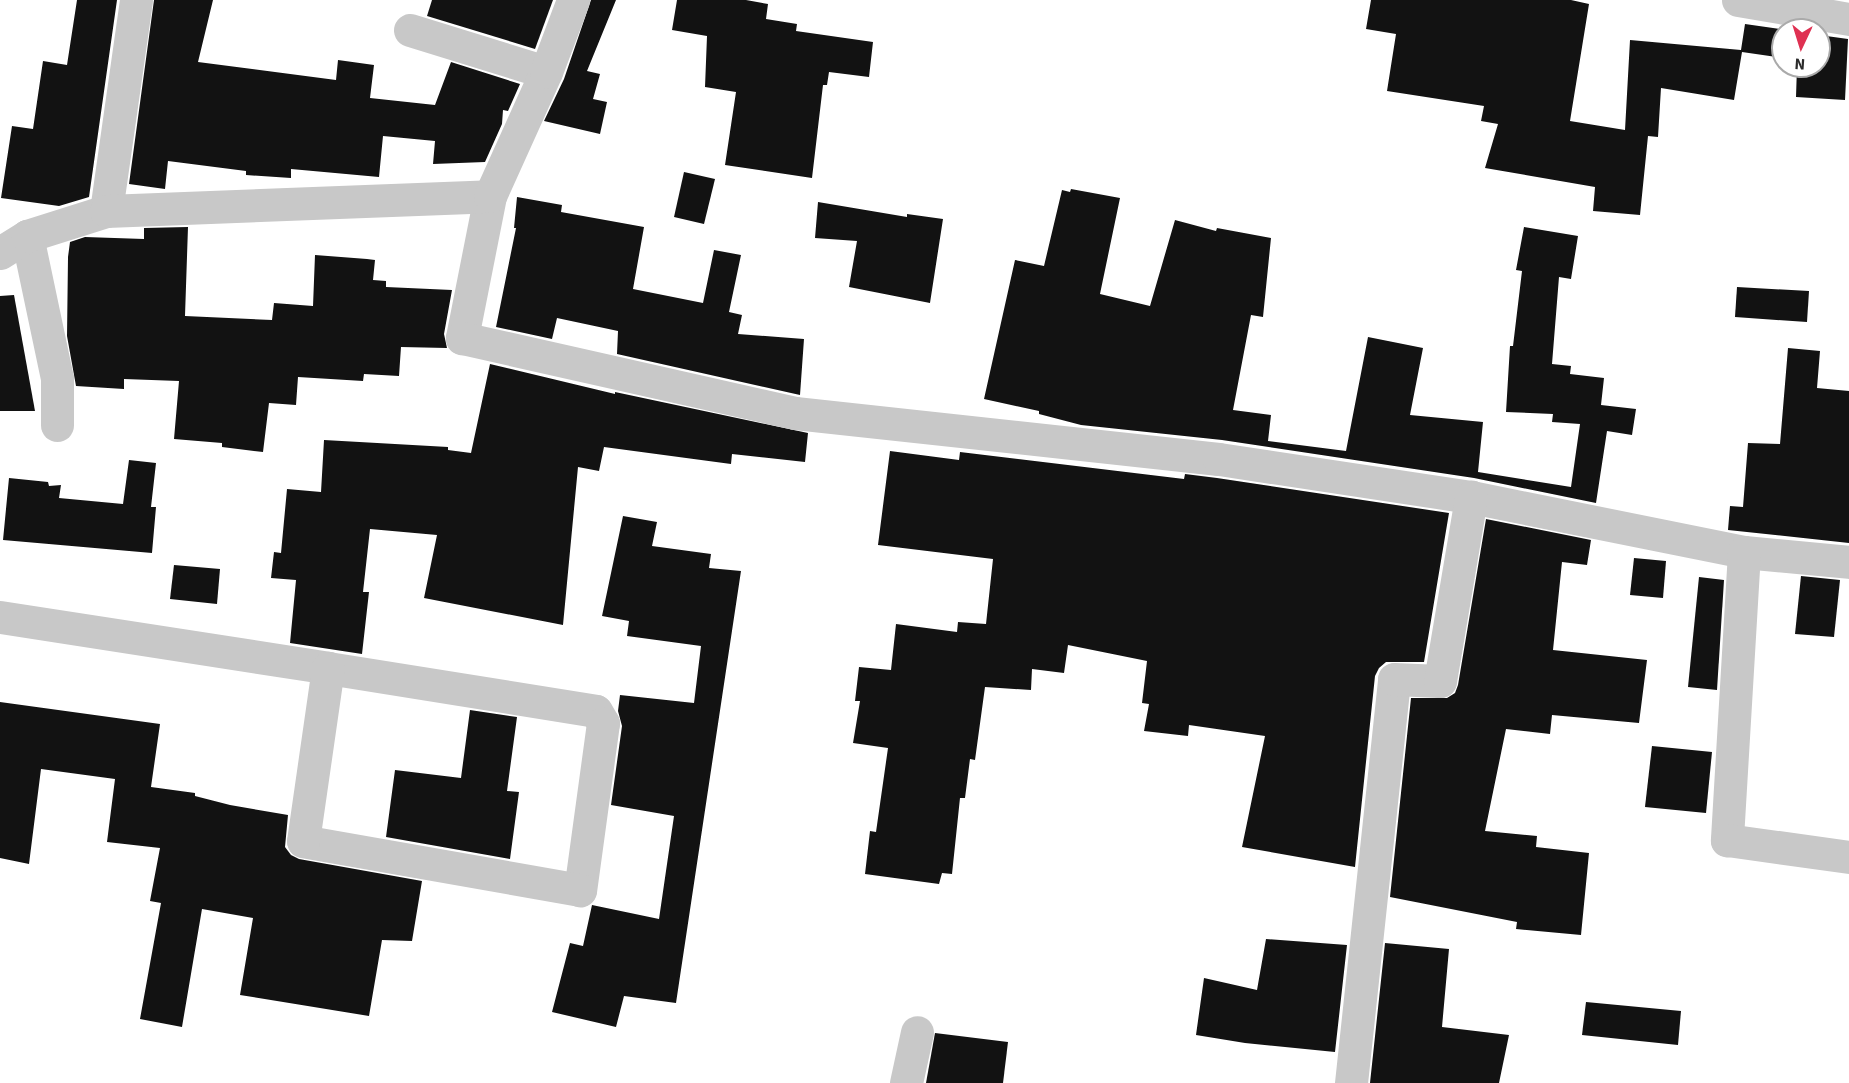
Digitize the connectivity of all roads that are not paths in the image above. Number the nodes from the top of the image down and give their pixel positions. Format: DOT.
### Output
graph roads {
  1 [pos="136,0"];
  2 [pos="573,0"];
  3 [pos="1738,0"];
  4 [pos="1849,19"];
  5 [pos="410,30"];
  6 [pos="546,72"];
  7 [pos="490,196"];
  8 [pos="106,210"];
  9 [pos="13,245"];
  10 [pos="57,426"];
  11 [pos="1471,497"];
  12 [pos="1744,552"];
  13 [pos="1849,562"];
  14 [pos="0,617"];
  15 [pos="328,668"];
  16 [pos="1849,857"];
  17 [pos="917,1032"];
  18 [pos="906,1083"];
  19 [pos="1351,1083"];
  1 -- 8 [label="street"];
  2 -- 6 [label="street"];
  3 -- 4 [label="street"];
  5 -- 6 [label="street"];
  6 -- 7 [label="street"];
  7 -- 8 [label="street"];
  7 -- 11 [label="street"];
  8 -- 9 [label="street"];
  9 -- 10 [label="street"];
  11 -- 12 [label="street"];
  11 -- 19 [label="street"];
  12 -- 13 [label="street"];
  12 -- 16 [label="street"];
  14 -- 15 [label="street"];
  15 -- 15 [label="street"];
  17 -- 18 [label="street"];
}
